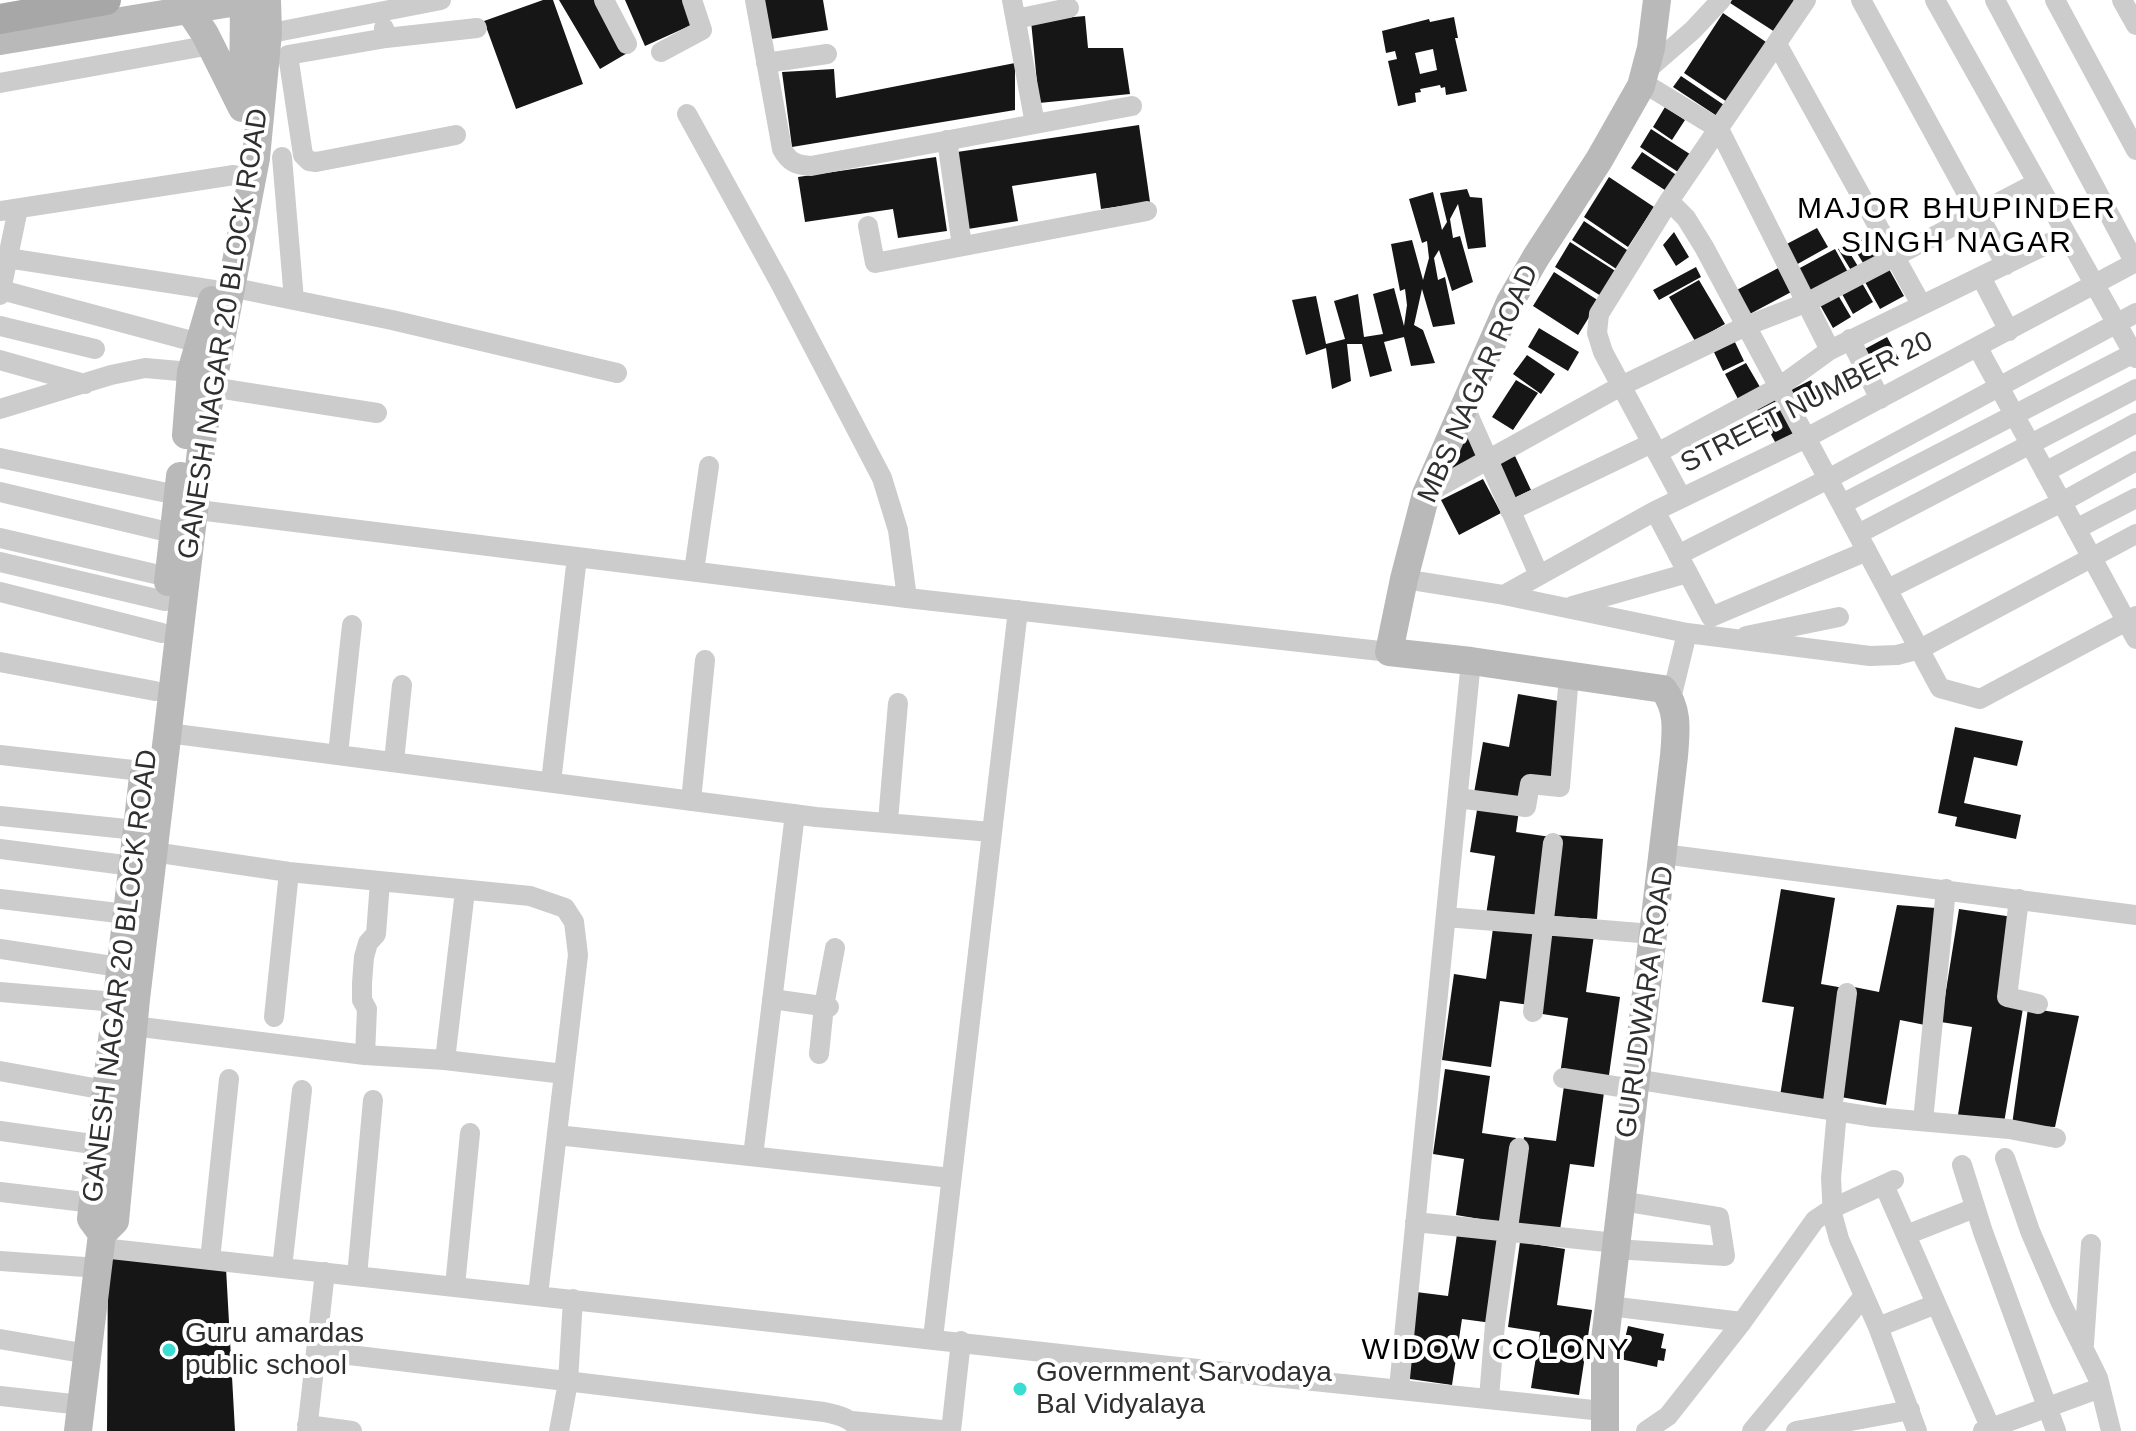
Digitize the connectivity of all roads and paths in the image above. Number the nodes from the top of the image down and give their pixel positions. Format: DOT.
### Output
graph roads {
  1 [pos="247,0"];
  2 [pos="267,0"];
  3 [pos="441,0"];
  4 [pos="604,0"];
  5 [pos="692,0"];
  6 [pos="755,0"];
  7 [pos="1657,0"];
  8 [pos="1721,0"];
  9 [pos="1806,0"];
  10 [pos="1861,0"];
  11 [pos="1935,0"];
  12 [pos="1995,0"];
  13 [pos="2055,0"];
  14 [pos="2122,0"];
  15 [pos="110,7"];
  16 [pos="1069,8"];
  17 [pos="1014,9"];
  18 [pos="189,10"];
  19 [pos="380,12"];
  20 [pos="0,19"];
  21 [pos="2136,25"];
  22 [pos="477,28"];
  23 [pos="256,36"];
  24 [pos="386,38"];
  25 [pos="0,41"];
  26 [pos="627,44"];
  27 [pos="1777,44"];
  28 [pos="211,45"];
  29 [pos="661,52"];
  30 [pos="827,54"];
  31 [pos="766,63"];
  32 [pos="1645,76"];
  33 [pos="0,83"];
  34 [pos="1132,106"];
  35 [pos="243,108"];
  36 [pos="687,114"];
  37 [pos="1035,124"];
  38 [pos="1719,129"];
  39 [pos="456,135"];
  40 [pos="947,140"];
  41 [pos="2136,150"];
  42 [pos="269,161"];
  43 [pos="2036,183"];
  44 [pos="1669,201"];
  45 [pos="9,210"];
  46 [pos="1147,211"];
  47 [pos="1977,212"];
  48 [pos="868,226"];
  49 [pos="2066,235"];
  50 [pos="962,246"];
  51 [pos="7,258"];
  52 [pos="1895,258"];
  53 [pos="2136,262"];
  54 [pos="2006,265"];
  55 [pos="1981,277"];
  56 [pos="2094,286"];
  57 [pos="222,289"];
  58 [pos="0,292"];
  59 [pos="294,300"];
  60 [pos="1808,302"];
  61 [pos="1921,304"];
  62 [pos="2136,313"];
  63 [pos="2116,324"];
  64 [pos="0,326"];
  65 [pos="1746,326"];
  66 [pos="2009,331"];
  67 [pos="1850,339"];
  68 [pos="199,343"];
  69 [pos="1978,348"];
  70 [pos="95,349"];
  71 [pos="1830,350"];
  72 [pos="2135,355"];
  73 [pos="0,360"];
  74 [pos="617,373"];
  75 [pos="201,379"];
  76 [pos="85,384"];
  77 [pos="1621,386"];
  78 [pos="1779,387"];
  79 [pos="1999,387"];
  80 [pos="2136,389"];
  81 [pos="1880,399"];
  82 [pos="1464,405"];
  83 [pos="0,409"];
  84 [pos="377,413"];
  85 [pos="2014,415"];
  86 [pos="2136,423"];
  87 [pos="1806,438"];
  88 [pos="2030,444"];
  89 [pos="1655,448"];
  90 [pos="0,458"];
  91 [pos="1487,461"];
  92 [pos="2136,461"];
  93 [pos="709,466"];
  94 [pos="2045,472"];
  95 [pos="1828,479"];
  96 [pos="0,492"];
  97 [pos="1426,494"];
  98 [pos="1681,497"];
  99 [pos="2136,498"];
  100 [pos="2062,502"];
  101 [pos="1842,504"];
  102 [pos="180,511"];
  103 [pos="1510,511"];
  104 [pos="1655,511"];
  105 [pos="2076,529"];
  106 [pos="2136,534"];
  107 [pos="0,538"];
  108 [pos="1863,543"];
  109 [pos="577,557"];
  110 [pos="2092,558"];
  111 [pos="0,562"];
  112 [pos="1683,564"];
  113 [pos="694,571"];
  114 [pos="1539,575"];
  115 [pos="1404,579"];
  116 [pos="167,589"];
  117 [pos="1888,589"];
  118 [pos="0,592"];
  119 [pos="1504,595"];
  120 [pos="907,598"];
  121 [pos="1567,608"];
  122 [pos="1018,610"];
  123 [pos="1839,617"];
  124 [pos="352,625"];
  125 [pos="2133,626"];
  126 [pos="162,633"];
  127 [pos="1687,633"];
  128 [pos="1730,639"];
  129 [pos="1920,649"];
  130 [pos="1389,652"];
  131 [pos="705,660"];
  132 [pos="1471,661"];
  133 [pos="0,662"];
  134 [pos="1569,675"];
  135 [pos="402,685"];
  136 [pos="155,691"];
  137 [pos="1671,699"];
  138 [pos="898,703"];
  139 [pos="168,733"];
  140 [pos="338,754"];
  141 [pos="0,755"];
  142 [pos="394,761"];
  143 [pos="153,772"];
  144 [pos="551,782"];
  145 [pos="1458,798"];
  146 [pos="691,801"];
  147 [pos="795,814"];
  148 [pos="0,816"];
  149 [pos="888,821"];
  150 [pos="136,830"];
  151 [pos="991,832"];
  152 [pos="1553,843"];
  153 [pos="0,849"];
  154 [pos="1663,854"];
  155 [pos="143,859"];
  156 [pos="289,872"];
  157 [pos="380,882"];
  158 [pos="1946,889"];
  159 [pos="465,891"];
  160 [pos="0,899"];
  161 [pos="2019,899"];
  162 [pos="126,914"];
  163 [pos="2136,915"];
  164 [pos="1446,917"];
  165 [pos="1543,924"];
  166 [pos="1652,934"];
  167 [pos="790,937"];
  168 [pos="835,948"];
  169 [pos="0,949"];
  170 [pos="119,967"];
  171 [pos="0,992"];
  172 [pos="1847,993"];
  173 [pos="778,999"];
  174 [pos="2038,1004"];
  175 [pos="826,1006"];
  176 [pos="128,1011"];
  177 [pos="1533,1012"];
  178 [pos="274,1017"];
  179 [pos="819,1054"];
  180 [pos="365,1055"];
  181 [pos="774,1059"];
  182 [pos="445,1060"];
  183 [pos="0,1071"];
  184 [pos="564,1074"];
  185 [pos="1563,1078"];
  186 [pos="229,1079"];
  187 [pos="1634,1084"];
  188 [pos="105,1090"];
  189 [pos="302,1090"];
  190 [pos="373,1100"];
  191 [pos="1834,1111"];
  192 [pos="1923,1121"];
  193 [pos="0,1131"];
  194 [pos="470,1133"];
  195 [pos="557,1135"];
  196 [pos="2056,1138"];
  197 [pos="99,1145"];
  198 [pos="1519,1148"];
  199 [pos="753,1156"];
  200 [pos="2005,1158"];
  201 [pos="1962,1165"];
  202 [pos="951,1178"];
  203 [pos="0,1192"];
  204 [pos="1621,1201"];
  205 [pos="93,1203"];
  206 [pos="1833,1208"];
  207 [pos="1975,1208"];
  208 [pos="1415,1222"];
  209 [pos="1509,1232"];
  210 [pos="1906,1235"];
  211 [pos="2091,1244"];
  212 [pos="1615,1246"];
  213 [pos="101,1250"];
  214 [pos="210,1260"];
  215 [pos="0,1261"];
  216 [pos="282,1268"];
  217 [pos="325,1272"];
  218 [pos="357,1276"];
  219 [pos="455,1286"];
  220 [pos="538,1295"];
  221 [pos="1864,1296"];
  222 [pos="573,1299"];
  223 [pos="1936,1304"];
  224 [pos="1609,1306"];
  225 [pos="1742,1322"];
  226 [pos="1878,1327"];
  227 [pos="933,1338"];
  228 [pos="0,1339"];
  229 [pos="961,1341"];
  230 [pos="2084,1348"];
  231 [pos="316,1351"];
  232 [pos="88,1354"];
  233 [pos="568,1382"];
  234 [pos="1399,1388"];
  235 [pos="2100,1388"];
  236 [pos="0,1396"];
  237 [pos="1489,1398"];
  238 [pos="2048,1407"];
  239 [pos="1910,1410"];
  240 [pos="80,1418"];
  241 [pos="1604,1421"];
  242 [pos="857,1426"];
  243 [pos="307,1428"];
  244 [pos="1989,1430"];
  245 [pos="352,1431"];
  246 [pos="559,1431"];
  247 [pos="951,1431"];
  248 [pos="1646,1431"];
  249 [pos="1752,1431"];
  250 [pos="1796,1431"];
  251 [pos="1917,1431"];
  252 [pos="2056,1431"];
  253 [pos="2111,1431"];
  1 -- 18 [label="street"];
  1 -- 23 [label="street, GANESH NAGAR 20 BLOCK ROAD"];
  2 -- 23 [label="street, GANESH NAGAR 20 BLOCK ROAD"];
  3 -- 19 [label="street"];
  4 -- 26 [label="street"];
  5 -- 29 [label="street"];
  6 -- 31 [label="street"];
  7 -- 32 [label="street, MBS NAGAR ROAD"];
  8 -- 32 [label="street"];
  9 -- 27 [label="street"];
  10 -- 47 [label="street"];
  11 -- 43 [label="street"];
  12 -- 53 [label="street"];
  13 -- 41 [label="street"];
  14 -- 21 [label="street"];
  15 -- 18 [label="street"];
  15 -- 20 [label="main road"];
  15 -- 25 [label="street"];
  16 -- 17 [label="street"];
  17 -- 37 [label="street"];
  18 -- 28 [label="street"];
  19 -- 23 [label="street"];
  19 -- 24 [label="street"];
  22 -- 24 [label="street"];
  23 -- 35 [label="street, GANESH NAGAR 20 BLOCK ROAD"];
  23 -- 42 [label="street, GANESH NAGAR 20 BLOCK ROAD"];
  24 -- 42 [label="street"];
  27 -- 38 [label="street"];
  27 -- 52 [label="street"];
  28 -- 33 [label="street"];
  28 -- 35 [label="street"];
  30 -- 31 [label="street"];
  31 -- 40 [label="street"];
  32 -- 38 [label="street"];
  32 -- 82 [label="street, MBS NAGAR ROAD"];
  34 -- 37 [label="street"];
  35 -- 42 [label="street, GANESH NAGAR 20 BLOCK ROAD"];
  36 -- 120 [label="street"];
  37 -- 40 [label="street"];
  38 -- 44 [label="street"];
  38 -- 60 [label="street"];
  39 -- 42 [label="street"];
  40 -- 50 [label="street"];
  42 -- 45 [label="street"];
  42 -- 57 [label="street, GANESH NAGAR 20 BLOCK ROAD"];
  42 -- 59 [label="street"];
  43 -- 47 [label="street"];
  43 -- 49 [label="street"];
  44 -- 65 [label="street"];
  44 -- 77 [label="street"];
  45 -- 51 [label="street"];
  46 -- 50 [label="street"];
  47 -- 52 [label="street"];
  47 -- 54 [label="street"];
  48 -- 50 [label="street"];
  49 -- 54 [label="street"];
  49 -- 56 [label="street"];
  51 -- 57 [label="street"];
  51 -- 58 [label="street"];
  52 -- 60 [label="street"];
  52 -- 61 [label="street"];
  53 -- 56 [label="street, STREET NUMBER 20"];
  54 -- 55 [label="street"];
  55 -- 61 [label="street"];
  55 -- 66 [label="street"];
  56 -- 63 [label="street"];
  56 -- 66 [label="street, STREET NUMBER 20"];
  57 -- 59 [label="street"];
  57 -- 68 [label="street, GANESH NAGAR 20 BLOCK ROAD"];
  57 -- 75 [label="street, GANESH NAGAR 20 BLOCK ROAD"];
  58 -- 68 [label="street"];
  59 -- 74 [label="street"];
  60 -- 65 [label="street"];
  60 -- 71 [label="street"];
  61 -- 67 [label="street"];
  62 -- 63 [label="street"];
  63 -- 72 [label="street"];
  63 -- 79 [label="street"];
  64 -- 70 [label="street"];
  65 -- 77 [label="street"];
  65 -- 78 [label="street"];
  66 -- 69 [label="street, STREET NUMBER 20"];
  67 -- 71 [label="street"];
  67 -- 81 [label="street"];
  68 -- 75 [label="street, GANESH NAGAR 20 BLOCK ROAD"];
  69 -- 79 [label="street"];
  69 -- 81 [label="street, STREET NUMBER 20"];
  71 -- 78 [label="street"];
  72 -- 85 [label="street"];
  73 -- 76 [label="street"];
  75 -- 76 [label="street"];
  75 -- 84 [label="street"];
  75 -- 102 [label="street, GANESH NAGAR 20 BLOCK ROAD"];
  76 -- 83 [label="street"];
  77 -- 89 [label="street"];
  77 -- 91 [label="street"];
  78 -- 87 [label="street"];
  78 -- 89 [label="street"];
  79 -- 85 [label="street"];
  79 -- 95 [label="street"];
  80 -- 88 [label="street"];
  81 -- 87 [label="street, STREET NUMBER 20"];
  82 -- 91 [label="street"];
  82 -- 97 [label="street, MBS NAGAR ROAD"];
  85 -- 88 [label="street"];
  85 -- 101 [label="street"];
  86 -- 94 [label="street"];
  87 -- 95 [label="street"];
  87 -- 98 [label="street, STREET NUMBER 20"];
  88 -- 94 [label="street"];
  88 -- 108 [label="street"];
  89 -- 98 [label="street"];
  89 -- 103 [label="street"];
  90 -- 102 [label="street"];
  91 -- 97 [label="street"];
  91 -- 103 [label="street"];
  92 -- 100 [label="street"];
  93 -- 113 [label="street"];
  94 -- 100 [label="street"];
  95 -- 101 [label="street"];
  95 -- 112 [label="street"];
  96 -- 102 [label="street"];
  97 -- 115 [label="street, MBS NAGAR ROAD"];
  98 -- 104 [label="street, STREET NUMBER 20"];
  99 -- 105 [label="street"];
  100 -- 105 [label="street"];
  100 -- 117 [label="street"];
  101 -- 108 [label="street"];
  102 -- 109 [label="street"];
  102 -- 116 [label="street, GANESH NAGAR 20 BLOCK ROAD"];
  102 -- 139 [label="street, GANESH NAGAR 20 BLOCK ROAD"];
  103 -- 114 [label="street"];
  104 -- 112 [label="street"];
  104 -- 114 [label="street, STREET NUMBER 20"];
  105 -- 110 [label="street"];
  106 -- 110 [label="street"];
  107 -- 116 [label="street"];
  108 -- 112 [label="street"];
  108 -- 117 [label="street"];
  109 -- 113 [label="street"];
  109 -- 144 [label="street"];
  110 -- 125 [label="street"];
  110 -- 129 [label="street"];
  111 -- 116 [label="street"];
  112 -- 121 [label="street"];
  113 -- 120 [label="street"];
  114 -- 119 [label="street, STREET NUMBER 20"];
  115 -- 119 [label="street"];
  115 -- 130 [label="street, MBS NAGAR ROAD"];
  116 -- 126 [label="street, GANESH NAGAR 20 BLOCK ROAD"];
  117 -- 129 [label="street"];
  118 -- 126 [label="street"];
  119 -- 121 [label="street"];
  120 -- 122 [label="street"];
  121 -- 127 [label="street"];
  122 -- 130 [label="street"];
  122 -- 151 [label="street"];
  123 -- 128 [label="street"];
  124 -- 140 [label="street"];
  125 -- 129 [label="street"];
  126 -- 136 [label="street, GANESH NAGAR 20 BLOCK ROAD"];
  127 -- 128 [label="street"];
  127 -- 137 [label="street"];
  128 -- 129 [label="street"];
  130 -- 132 [label="street"];
  131 -- 146 [label="street"];
  132 -- 134 [label="street"];
  132 -- 145 [label="street"];
  133 -- 136 [label="street"];
  134 -- 137 [label="street"];
  134 -- 145 [label="street"];
  135 -- 142 [label="street"];
  136 -- 143 [label="street, GANESH NAGAR 20 BLOCK ROAD"];
  137 -- 154 [label="street"];
  138 -- 149 [label="street"];
  139 -- 140 [label="street"];
  139 -- 143 [label="street, GANESH NAGAR 20 BLOCK ROAD"];
  140 -- 142 [label="street"];
  141 -- 143 [label="street"];
  142 -- 144 [label="street"];
  143 -- 150 [label="street, GANESH NAGAR 20 BLOCK ROAD"];
  143 -- 155 [label="street, GANESH NAGAR 20 BLOCK ROAD"];
  144 -- 146 [label="street"];
  145 -- 164 [label="street"];
  146 -- 147 [label="street"];
  147 -- 149 [label="street"];
  147 -- 173 [label="street"];
  148 -- 150 [label="street"];
  149 -- 151 [label="street"];
  150 -- 155 [label="street, GANESH NAGAR 20 BLOCK ROAD"];
  151 -- 202 [label="street"];
  152 -- 165 [label="street"];
  153 -- 155 [label="street"];
  154 -- 158 [label="street, GURUDWARA ROAD"];
  154 -- 166 [label="street, GURUDWARA ROAD"];
  155 -- 156 [label="street"];
  155 -- 162 [label="street, GANESH NAGAR 20 BLOCK ROAD"];
  155 -- 176 [label="street, GANESH NAGAR 20 BLOCK ROAD"];
  156 -- 157 [label="street"];
  156 -- 178 [label="street"];
  157 -- 159 [label="street"];
  157 -- 180 [label="street"];
  158 -- 161 [label="street, GURUDWARA ROAD"];
  158 -- 192 [label="street"];
  159 -- 182 [label="street"];
  159 -- 184 [label="street"];
  160 -- 162 [label="street"];
  161 -- 163 [label="street, GURUDWARA ROAD"];
  161 -- 174 [label="street"];
  162 -- 170 [label="street, GANESH NAGAR 20 BLOCK ROAD"];
  164 -- 165 [label="street"];
  164 -- 208 [label="street"];
  165 -- 166 [label="street"];
  165 -- 177 [label="street"];
  166 -- 187 [label="street, GURUDWARA ROAD"];
  167 -- 173 [label="street"];
  168 -- 175 [label="street"];
  169 -- 170 [label="street"];
  170 -- 176 [label="street, GANESH NAGAR 20 BLOCK ROAD"];
  171 -- 176 [label="street"];
  172 -- 191 [label="street"];
  173 -- 175 [label="street"];
  173 -- 181 [label="street"];
  173 -- 199 [label="street"];
  175 -- 179 [label="street"];
  176 -- 180 [label="street"];
  176 -- 188 [label="street, GANESH NAGAR 20 BLOCK ROAD"];
  176 -- 213 [label="street, GANESH NAGAR 20 BLOCK ROAD"];
  180 -- 182 [label="street"];
  182 -- 184 [label="street"];
  183 -- 188 [label="street"];
  184 -- 195 [label="street"];
  185 -- 187 [label="street"];
  186 -- 214 [label="street"];
  187 -- 191 [label="street"];
  187 -- 204 [label="street, GURUDWARA ROAD"];
  188 -- 197 [label="street, GANESH NAGAR 20 BLOCK ROAD"];
  189 -- 216 [label="street"];
  190 -- 218 [label="street"];
  191 -- 192 [label="street"];
  191 -- 206 [label="street"];
  192 -- 196 [label="street"];
  193 -- 197 [label="street"];
  194 -- 219 [label="street"];
  195 -- 199 [label="street"];
  195 -- 220 [label="street"];
  197 -- 205 [label="street, GANESH NAGAR 20 BLOCK ROAD"];
  198 -- 209 [label="street"];
  199 -- 202 [label="street"];
  200 -- 230 [label="street"];
  201 -- 207 [label="street"];
  202 -- 227 [label="street"];
  203 -- 205 [label="street"];
  204 -- 212 [label="street, GURUDWARA ROAD"];
  204 -- 212 [label="street"];
  205 -- 213 [label="street, GANESH NAGAR 20 BLOCK ROAD"];
  206 -- 210 [label="street"];
  206 -- 221 [label="street"];
  206 -- 225 [label="street"];
  207 -- 210 [label="street"];
  207 -- 238 [label="street"];
  208 -- 209 [label="street"];
  208 -- 234 [label="street"];
  209 -- 212 [label="street"];
  209 -- 237 [label="street"];
  210 -- 223 [label="street"];
  211 -- 230 [label="street"];
  212 -- 224 [label="street, GURUDWARA ROAD"];
  213 -- 214 [label="street"];
  213 -- 215 [label="street"];
  213 -- 232 [label="street"];
  214 -- 216 [label="street"];
  216 -- 217 [label="street"];
  217 -- 218 [label="street"];
  217 -- 231 [label="street"];
  218 -- 219 [label="street"];
  219 -- 220 [label="street"];
  220 -- 222 [label="street"];
  221 -- 226 [label="street"];
  221 -- 249 [label="street"];
  222 -- 227 [label="street"];
  222 -- 233 [label="street"];
  223 -- 226 [label="street"];
  223 -- 244 [label="street"];
  224 -- 225 [label="street"];
  224 -- 241 [label="street, GURUDWARA ROAD"];
  225 -- 248 [label="street"];
  226 -- 239 [label="street"];
  227 -- 229 [label="street"];
  228 -- 232 [label="street"];
  229 -- 234 [label="street"];
  229 -- 247 [label="street"];
  230 -- 235 [label="street"];
  231 -- 233 [label="street"];
  231 -- 243 [label="street"];
  232 -- 240 [label="street"];
  233 -- 242 [label="street"];
  233 -- 246 [label="street"];
  234 -- 237 [label="street"];
  235 -- 238 [label="street"];
  235 -- 253 [label="street"];
  236 -- 240 [label="street"];
  237 -- 241 [label="street"];
  238 -- 244 [label="street"];
  238 -- 252 [label="street"];
  239 -- 250 [label="street"];
  239 -- 251 [label="street"];
  242 -- 247 [label="street"];
  243 -- 245 [label="street"];
}
